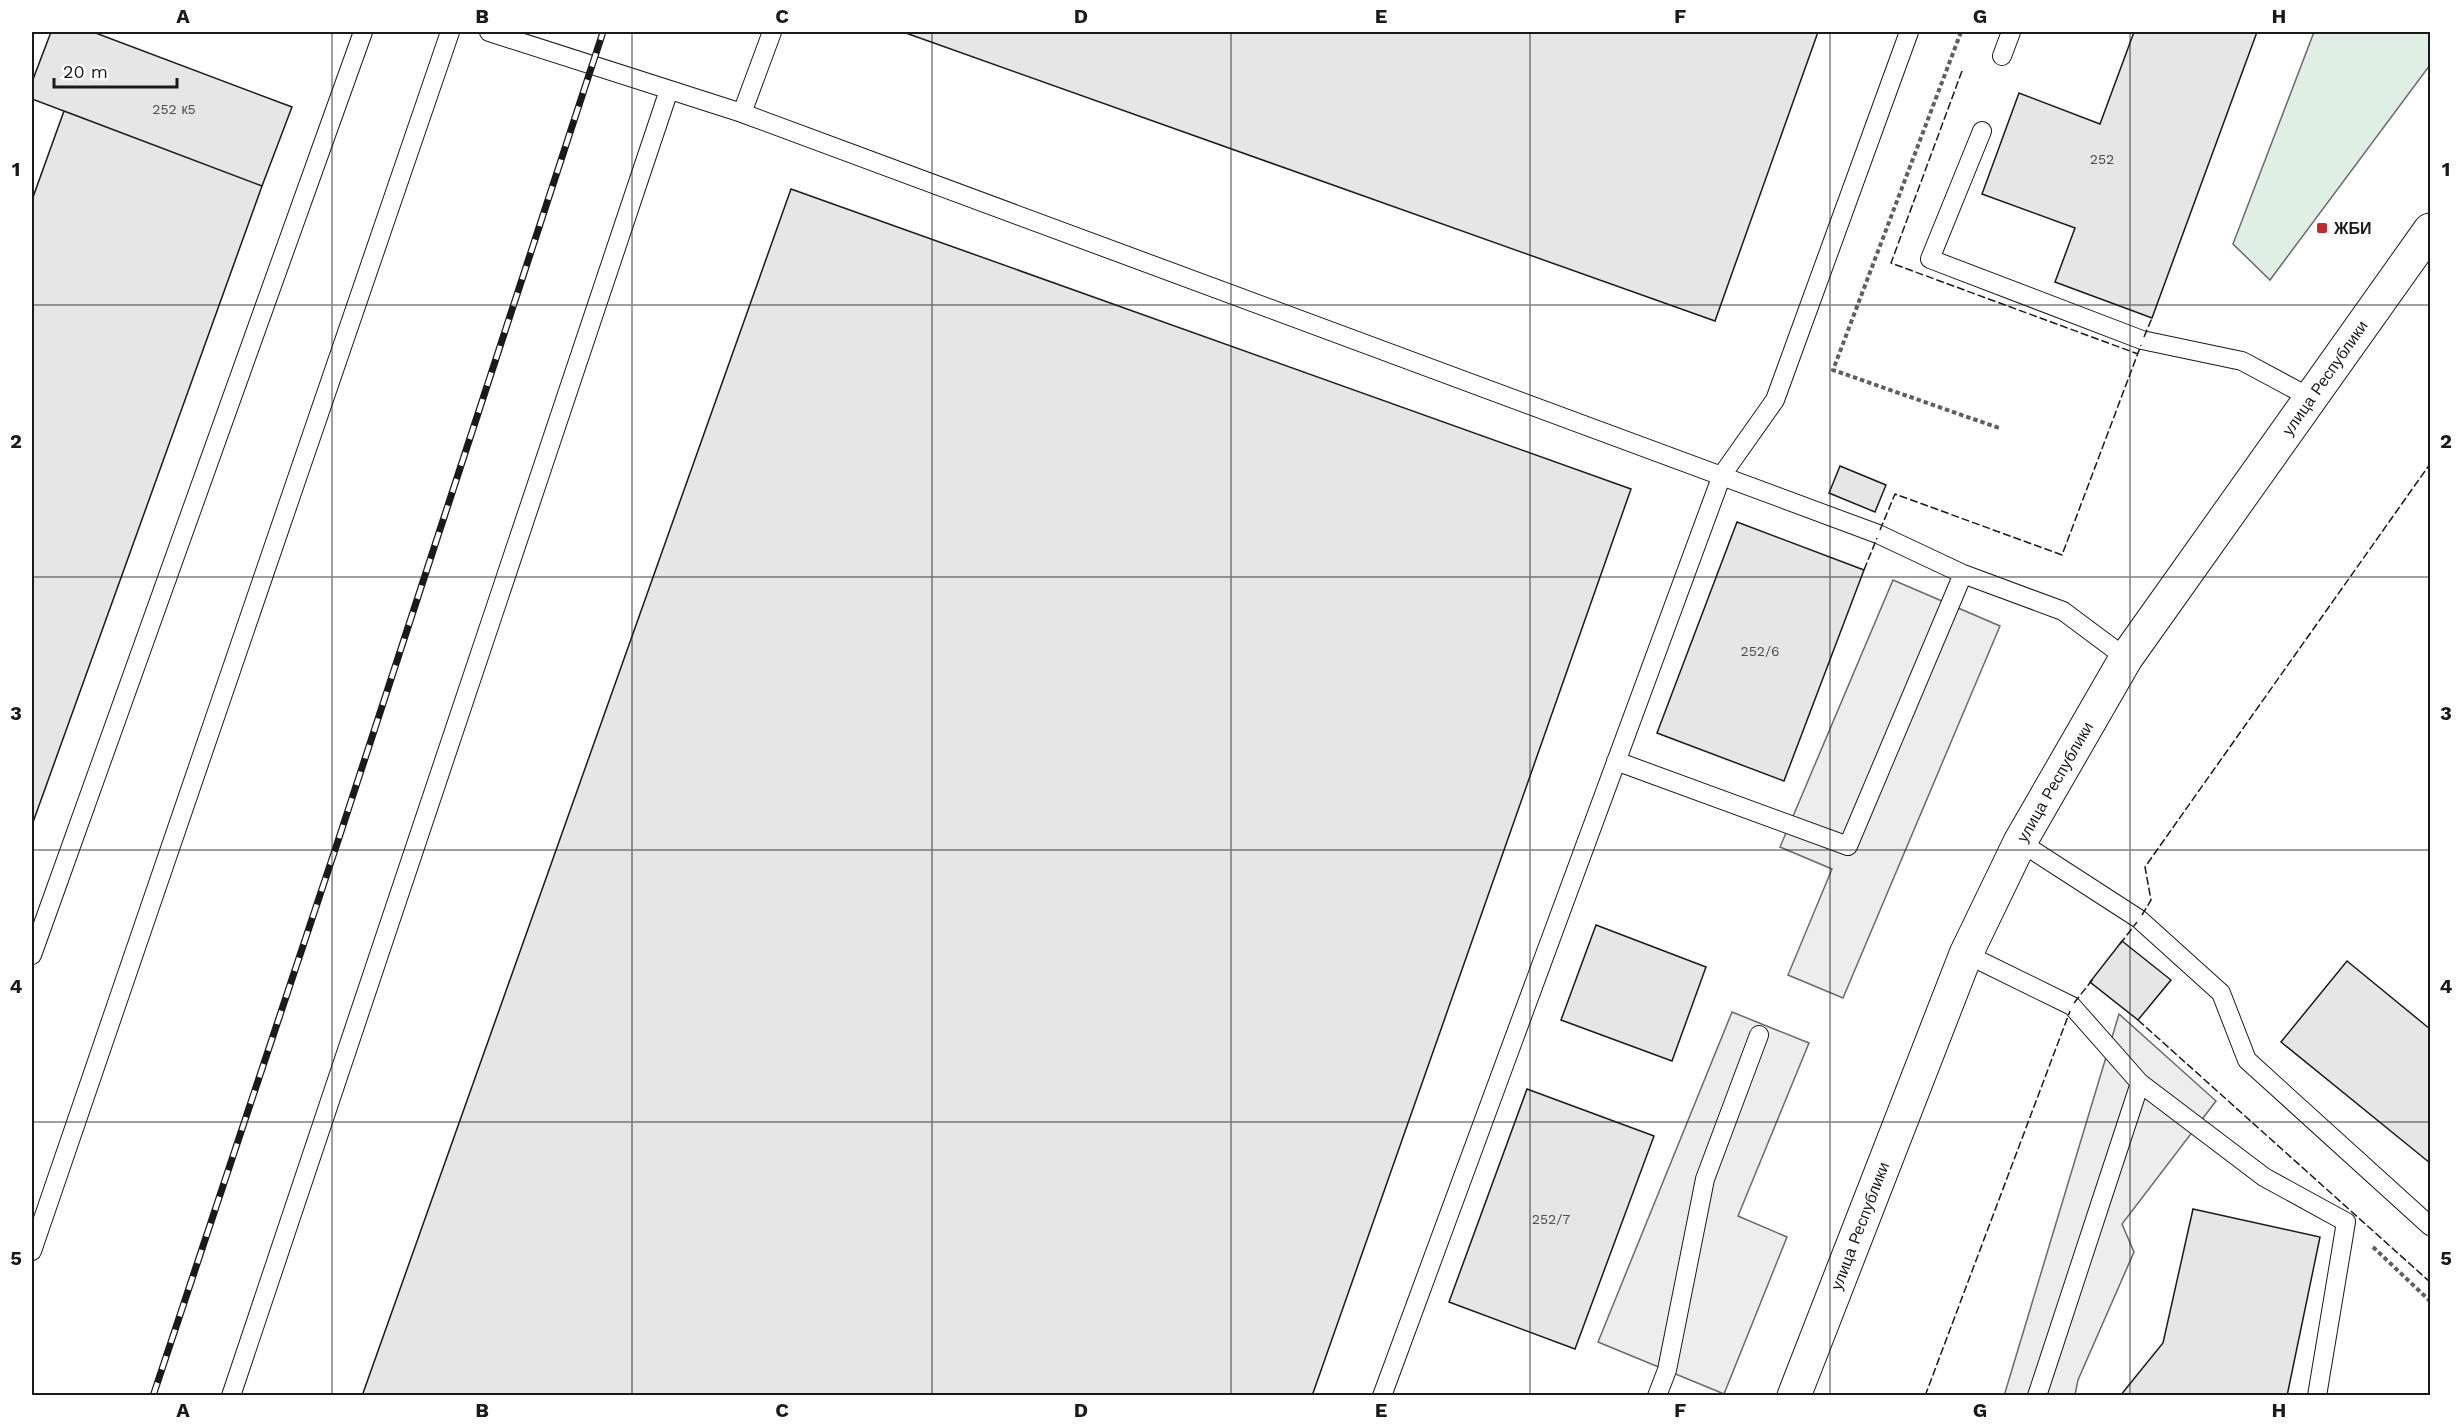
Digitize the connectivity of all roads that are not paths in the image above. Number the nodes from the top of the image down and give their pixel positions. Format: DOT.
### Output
graph roads {
  1 [pos="363,32"];
  2 [pos="450,32"];
  3 [pos="489,32"];
  4 [pos="772,32"];
  5 [pos="1909,32"];
  6 [pos="2011,32"];
  7 [pos="2002,56"];
  8 [pos="669,90"];
  9 [pos="742,113"];
  10 [pos="1982,131"];
  11 [pos="2430,230"];
  12 [pos="2311,398"];
  13 [pos="1722,475"];
  14 [pos="1963,574"];
  15 [pos="2126,658"];
  16 [pos="1616,761"];
  17 [pos="2020,843"];
  18 [pos="1966,954"];
  19 [pos="32,955"];
  20 [pos="1759,1035"];
  21 [pos="2140,1083"];
  22 [pos="2430,1226"];
  23 [pos="32,1251"];
  24 [pos="231,1395"];
  25 [pos="1382,1395"];
  26 [pos="1657,1395"];
  27 [pos="1794,1395"];
  28 [pos="2037,1395"];
  29 [pos="2317,1395"];
  1 -- 19 [label="lane"];
  2 -- 23 [label="lane"];
  3 -- 8 [label="lane"];
  4 -- 9 [label="lane"];
  5 -- 13 [label="lane"];
  6 -- 7 [label="lane"];
  8 -- 9 [label="lane"];
  8 -- 24 [label="lane"];
  9 -- 13 [label="lane"];
  10 -- 12 [label="lane"];
  11 -- 12 [label="main road, улица Республики"];
  12 -- 15 [label="main road, улица Республики"];
  13 -- 14 [label="lane"];
  13 -- 16 [label="lane"];
  14 -- 15 [label="lane"];
  14 -- 16 [label="lane"];
  15 -- 17 [label="main road, улица Республики"];
  16 -- 25 [label="lane"];
  17 -- 18 [label="main road, улица Республики"];
  17 -- 22 [label="lane"];
  18 -- 21 [label="lane"];
  18 -- 27 [label="main road, улица Республики"];
  20 -- 26 [label="lane"];
  21 -- 28 [label="lane"];
  21 -- 29 [label="lane"];
}
